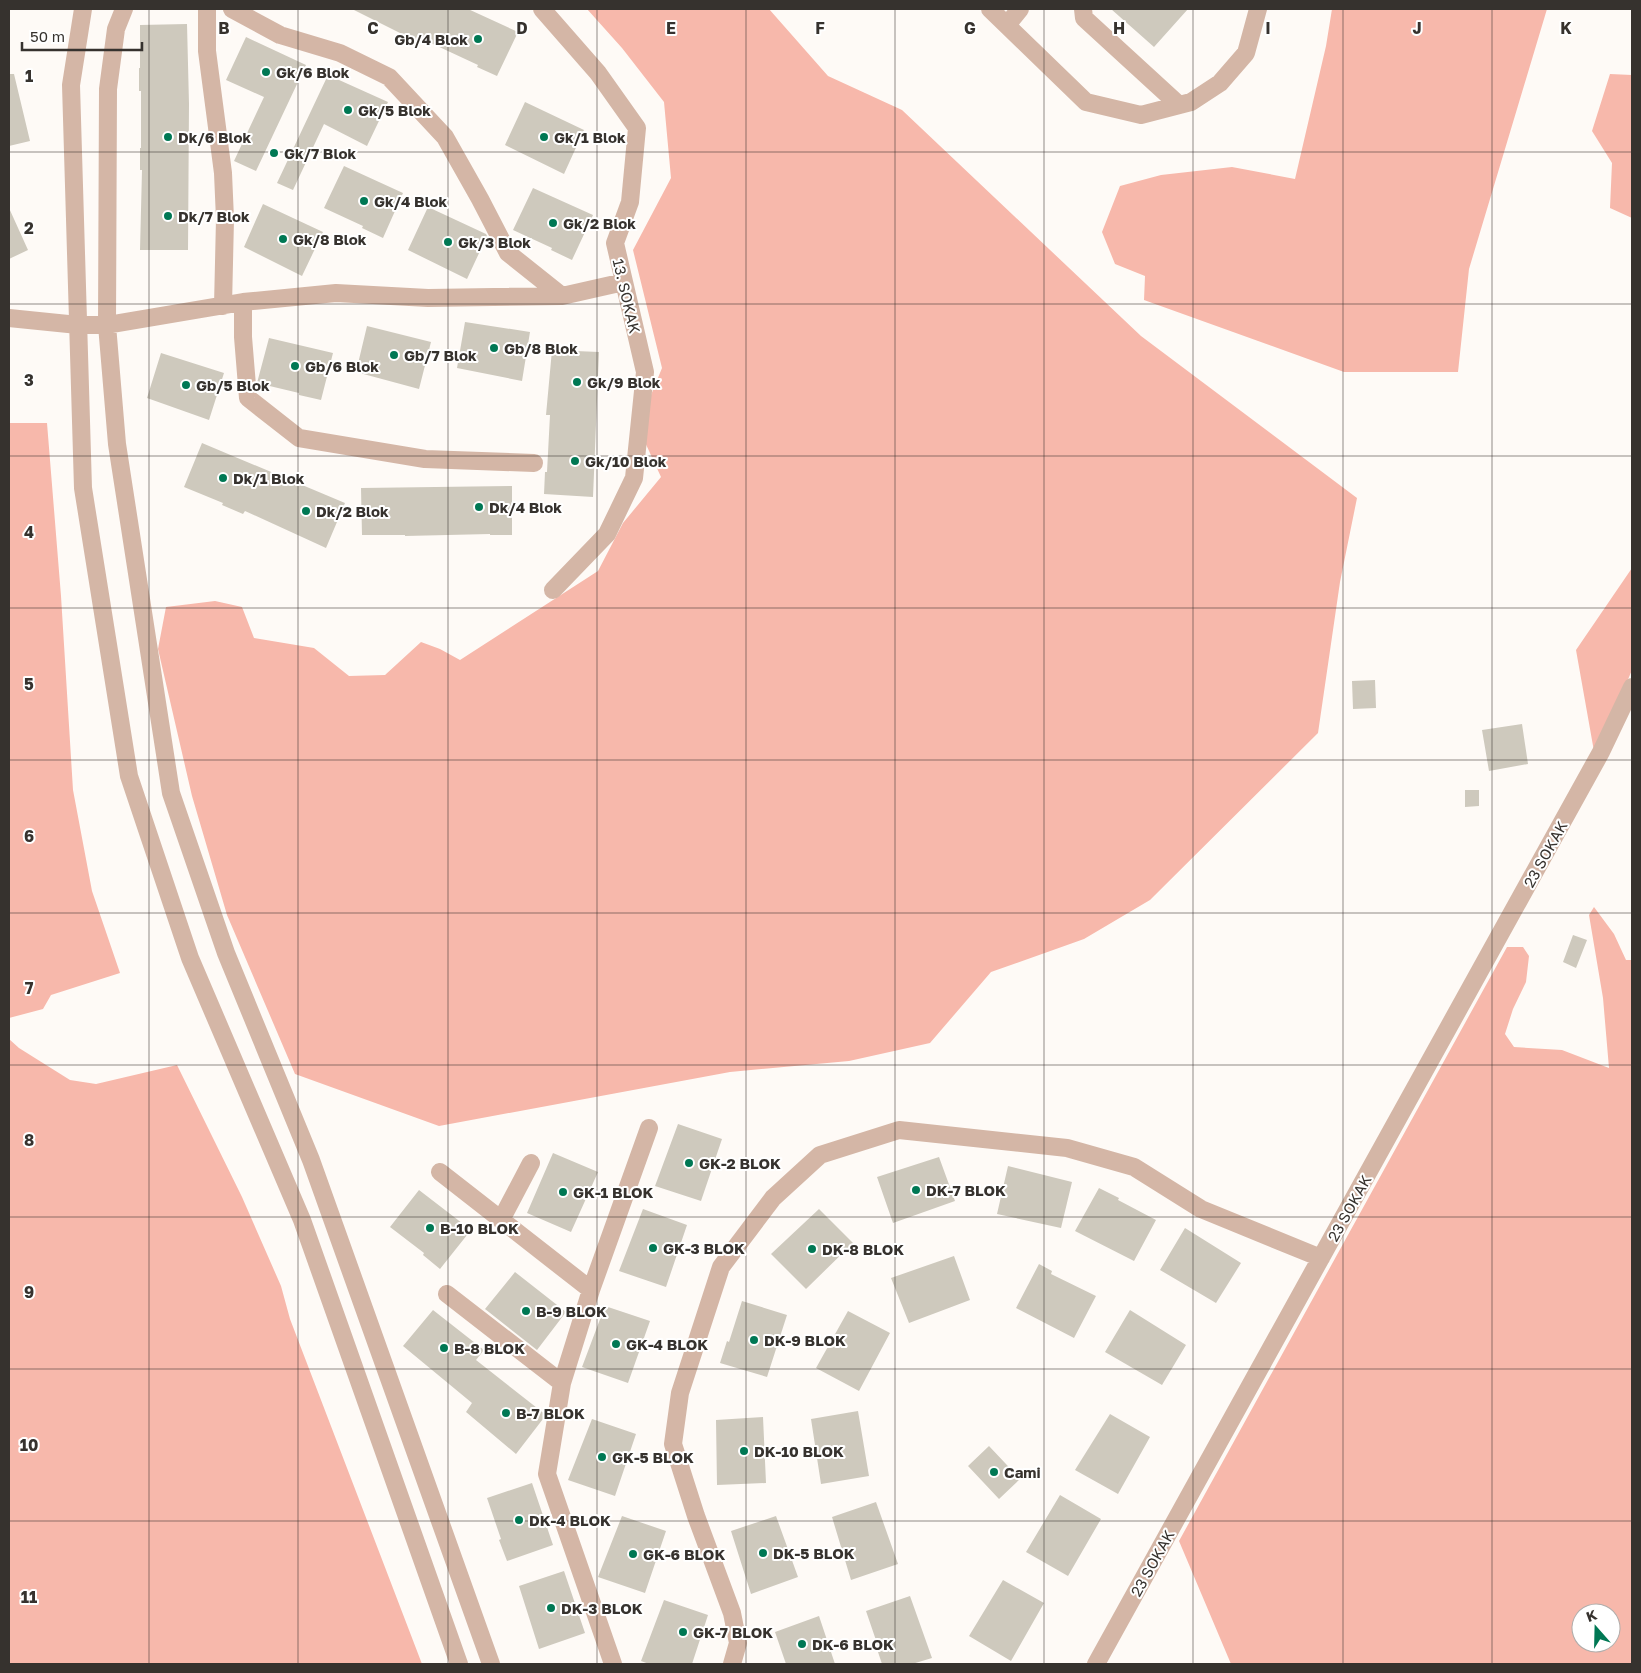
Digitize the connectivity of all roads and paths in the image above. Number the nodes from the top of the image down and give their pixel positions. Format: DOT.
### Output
graph roads {
  1 [pos="83,9"];
  2 [pos="124,9"];
  3 [pos="208,9"];
  4 [pos="232,9"];
  5 [pos="542,9"];
  6 [pos="990,9"];
  7 [pos="1020,9"];
  8 [pos="1083,9"];
  9 [pos="1258,9"];
  10 [pos="1007,25"];
  11 [pos="1179,105"];
  12 [pos="624,282"];
  13 [pos="562,296"];
  14 [pos="243,302"];
  15 [pos="223,306"];
  16 [pos="9,318"];
  17 [pos="78,325"];
  18 [pos="107,325"];
  19 [pos="534,463"];
  20 [pos="552,590"];
  21 [pos="1632,687"];
  22 [pos="649,1128"];
  23 [pos="531,1163"];
  24 [pos="440,1172"];
  25 [pos="501,1220"];
  26 [pos="1321,1258"];
  27 [pos="591,1290"];
  28 [pos="447,1294"];
  29 [pos="562,1383"];
  30 [pos="460,1664"];
  31 [pos="492,1664"];
  32 [pos="613,1664"];
  33 [pos="732,1664"];
  34 [pos="1096,1664"];
  1 -- 17 [label="street"];
  2 -- 18 [label="street"];
  3 -- 15 [label="street"];
  4 -- 13 [label="street"];
  5 -- 12 [label="street, 13. SOKAK"];
  6 -- 10 [label="street"];
  7 -- 10 [label="street"];
  8 -- 11 [label="street"];
  9 -- 11 [label="street"];
  10 -- 11 [label="street"];
  12 -- 13 [label="street"];
  12 -- 20 [label="street, 13. SOKAK"];
  13 -- 14 [label="street"];
  14 -- 15 [label="street"];
  14 -- 19 [label="street"];
  15 -- 18 [label="street"];
  16 -- 17 [label="street"];
  17 -- 18 [label="street"];
  17 -- 30 [label="street"];
  18 -- 31 [label="street"];
  21 -- 26 [label="street, 23 SOKAK"];
  22 -- 27 [label="street"];
  23 -- 25 [label="street"];
  24 -- 25 [label="street"];
  25 -- 27 [label="street"];
  26 -- 33 [label="street"];
  26 -- 34 [label="street, 23 SOKAK"];
  27 -- 29 [label="street"];
  28 -- 29 [label="street"];
  29 -- 32 [label="street"];
}
